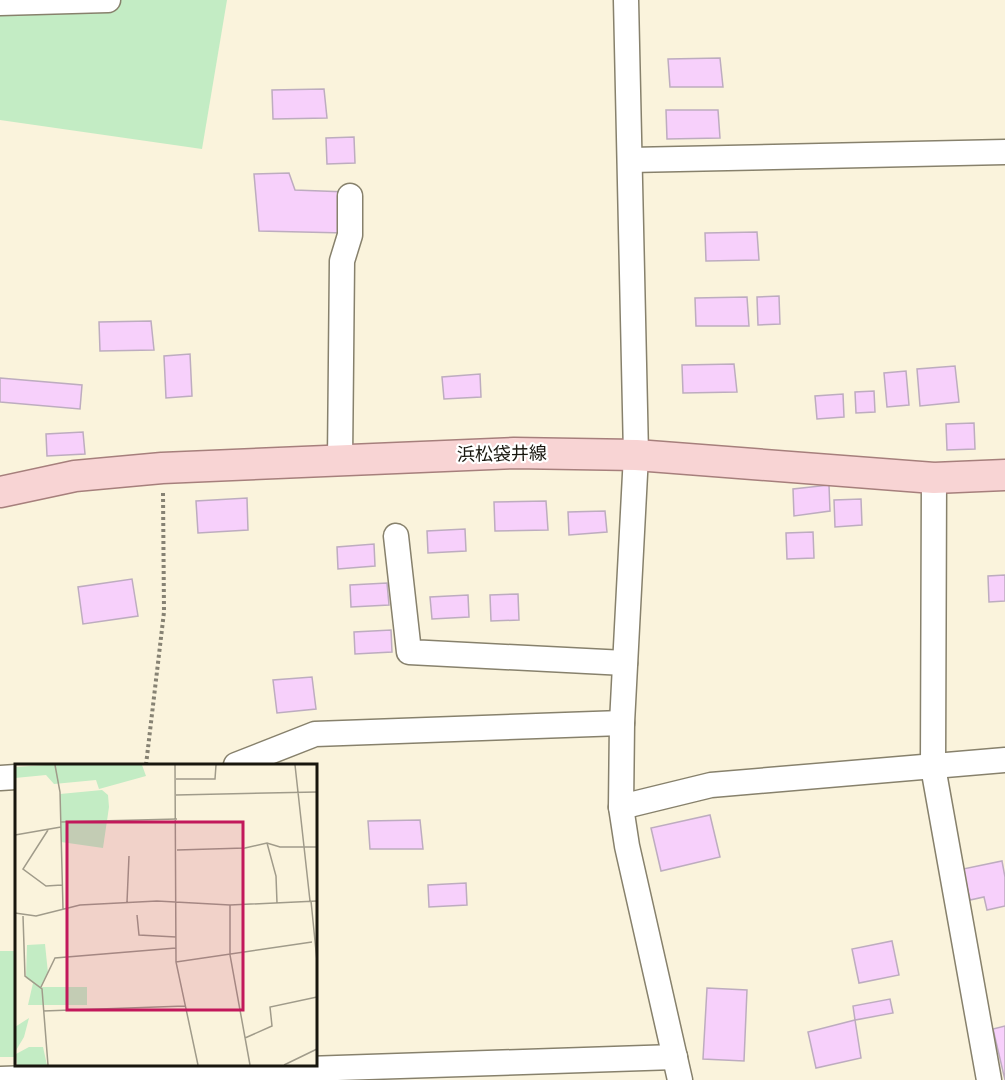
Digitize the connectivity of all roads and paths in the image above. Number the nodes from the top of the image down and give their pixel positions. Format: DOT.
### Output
graph roads {
  1 [pos="108,0"];
  2 [pos="626,0"];
  3 [pos="0,3"];
  4 [pos="1005,152"];
  5 [pos="630,160"];
  6 [pos="350,196"];
  7 [pos="636,455"];
  8 [pos="340,460"];
  9 [pos="162,468"];
  10 [pos="1005,475"];
  11 [pos="934,478"];
  12 [pos="0,492"];
  13 [pos="396,536"];
  14 [pos="625,663"];
  15 [pos="622,723"];
  16 [pos="1005,760"];
  17 [pos="146,764"];
  18 [pos="239,764"];
  19 [pos="933,767"];
  20 [pos="621,807"];
  21 [pos="677,1068"];
  22 [pos="0,1079"];
  23 [pos="989,1080"];
  1 -- 3 [label="street"];
  2 -- 5 [label="street"];
  4 -- 5 [label="street"];
  5 -- 7 [label="street"];
  6 -- 8 [label="street"];
  7 -- 8 [label="main road, 浜松袋井線"];
  7 -- 11 [label="main road, 浜松袋井線"];
  7 -- 14 [label="street"];
  8 -- 9 [label="main road, 浜松袋井線"];
  9 -- 12 [label="main road, 浜松袋井線"];
  9 -- 17 [label="path"];
  10 -- 11 [label="main road, 浜松袋井線"];
  11 -- 19 [label="street"];
  13 -- 14 [label="street"];
  14 -- 15 [label="street"];
  15 -- 18 [label="street"];
  15 -- 20 [label="street"];
  16 -- 19 [label="street"];
  19 -- 20 [label="street"];
  19 -- 23 [label="street"];
  20 -- 21 [label="street"];
  21 -- 22 [label="street"];
}
